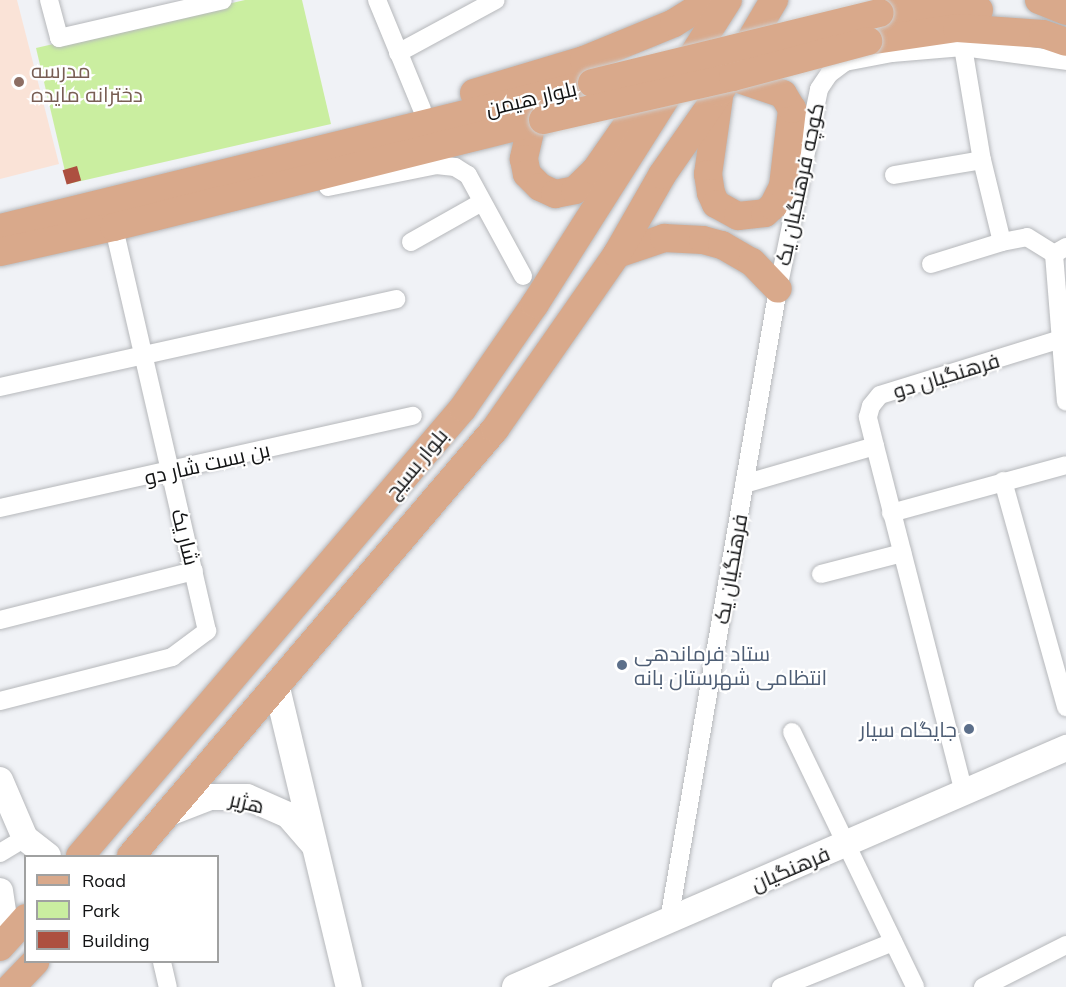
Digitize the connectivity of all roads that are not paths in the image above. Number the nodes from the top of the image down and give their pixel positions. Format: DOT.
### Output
graph roads {
  1 [pos="49,0"];
  2 [pos="223,0"];
  3 [pos="377,0"];
  4 [pos="496,0"];
  5 [pos="711,0"];
  6 [pos="728,0"];
  7 [pos="774,0"];
  8 [pos="1039,0"];
  9 [pos="1060,0"];
  10 [pos="1066,11"];
  11 [pos="1066,28"];
  12 [pos="706,35"];
  13 [pos="1066,42"];
  14 [pos="963,47"];
  15 [pos="398,53"];
  16 [pos="1066,61"];
  17 [pos="727,84"];
  18 [pos="422,109"];
  19 [pos="538,121"];
  20 [pos="329,146"];
  21 [pos="981,160"];
  22 [pos="894,176"];
  23 [pos="482,202"];
  24 [pos="199,204"];
  25 [pos="114,227"];
  26 [pos="0,228"];
  27 [pos="411,242"];
  28 [pos="1002,243"];
  29 [pos="1060,250"];
  30 [pos="0,252"];
  31 [pos="617,254"];
  32 [pos="931,264"];
  33 [pos="523,276"];
  34 [pos="778,289"];
  35 [pos="396,298"];
  36 [pos="1058,340"];
  37 [pos="145,352"];
  38 [pos="0,387"];
  39 [pos="1066,402"];
  40 [pos="413,416"];
  41 [pos="875,446"];
  42 [pos="1066,465"];
  43 [pos="170,472"];
  44 [pos="1003,481"];
  45 [pos="744,484"];
  46 [pos="383,503"];
  47 [pos="0,508"];
  48 [pos="891,513"];
  49 [pos="410,526"];
  50 [pos="902,553"];
  51 [pos="194,572"];
  52 [pos="821,574"];
  53 [pos="0,620"];
  54 [pos="277,688"];
  55 [pos="0,701"];
  56 [pos="1066,707"];
  57 [pos="792,732"];
  58 [pos="1066,748"];
  59 [pos="0,780"];
  60 [pos="964,792"];
  61 [pos="166,814"];
  62 [pos="25,838"];
  63 [pos="846,844"];
  64 [pos="316,846"];
  65 [pos="0,853"];
  66 [pos="47,855"];
  67 [pos="81,855"];
  68 [pos="134,855"];
  69 [pos="0,891"];
  70 [pos="669,920"];
  71 [pos="11,934"];
  72 [pos="893,942"];
  73 [pos="1066,945"];
  74 [pos="34,963"];
  75 [pos="162,963"];
  76 [pos="165,985"];
  77 [pos="11,987"];
  78 [pos="348,987"];
  79 [pos="514,987"];
  80 [pos="781,987"];
  81 [pos="915,987"];
  82 [pos="983,987"];
  1 -- 2 [label="street"];
  3 -- 15 [label="street"];
  4 -- 15 [label="street"];
  5 -- 18 [label="main road"];
  6 -- 12 [label="main road"];
  7 -- 17 [label="main road, بلوار بسیج"];
  8 -- 10 [label="main road"];
  9 -- 10 [label="street"];
  11 -- 20 [label="main road, بلوار هیمن, bridge"];
  12 -- 19 [label="main road"];
  12 -- 46 [label="main road, بلوار بسیج"];
  13 -- 17 [label="main road, بلوار هیمن, bridge"];
  14 -- 16 [label="street, کوچه فرهنگیان یک"];
  14 -- 21 [label="street"];
  14 -- 34 [label="street, کوچه فرهنگیان یک"];
  15 -- 18 [label="street"];
  17 -- 19 [label="main road, بلوار هیمن, bridge"];
  17 -- 31 [label="main road, بلوار بسیج"];
  18 -- 20 [label="main road"];
  19 -- 24 [label="main road, بلوار هیمن"];
  20 -- 26 [label="main road, بلوار هیمن"];
  21 -- 22 [label="street"];
  21 -- 28 [label="street"];
  23 -- 24 [label="street"];
  23 -- 27 [label="street"];
  23 -- 33 [label="street"];
  24 -- 25 [label="main road, بلوار هیمن"];
  25 -- 30 [label="main road, بلوار هیمن"];
  25 -- 37 [label="street, شار یک"];
  28 -- 29 [label="street"];
  28 -- 32 [label="street"];
  29 -- 36 [label="street"];
  31 -- 34 [label="main road"];
  31 -- 49 [label="main road, بلوار بسیج"];
  34 -- 45 [label="street, فرهنگیان یک"];
  35 -- 37 [label="street"];
  36 -- 39 [label="street"];
  36 -- 41 [label="street, فرهنگیان دو"];
  37 -- 38 [label="street"];
  37 -- 43 [label="street, شار یک"];
  40 -- 43 [label="street, بن بست شار دو"];
  41 -- 45 [label="street"];
  41 -- 48 [label="street, فرهنگیان دو"];
  42 -- 44 [label="street"];
  43 -- 47 [label="street, بن بست شار دو"];
  43 -- 51 [label="street, شار یک"];
  44 -- 48 [label="street"];
  44 -- 56 [label="street"];
  45 -- 70 [label="street, فرهنگیان یک"];
  46 -- 49 [label="main road"];
  46 -- 67 [label="main road, بلوار بسیج"];
  48 -- 50 [label="street, فرهنگیان دو"];
  49 -- 54 [label="main road, بلوار بسیج"];
  50 -- 52 [label="street"];
  50 -- 60 [label="street, فرهنگیان دو"];
  51 -- 53 [label="street"];
  51 -- 55 [label="street, شار یک"];
  54 -- 61 [label="main road, بلوار بسیج"];
  54 -- 64 [label="main road, هژیر"];
  57 -- 63 [label="street"];
  58 -- 60 [label="main road, فرهنگیان"];
  59 -- 62 [label="main road"];
  60 -- 63 [label="main road, فرهنگیان"];
  61 -- 64 [label="main road, هژیر"];
  61 -- 68 [label="main road, بلوار بسیج"];
  62 -- 65 [label="street"];
  62 -- 66 [label="main road"];
  63 -- 70 [label="main road, فرهنگیان"];
  63 -- 72 [label="street"];
  64 -- 78 [label="main road, هژیر"];
  69 -- 71 [label="main road"];
  70 -- 79 [label="main road, فرهنگیان"];
  72 -- 80 [label="street"];
  72 -- 81 [label="street"];
  73 -- 82 [label="street"];
  74 -- 77 [label="main road"];
  75 -- 76 [label="street"];
}
